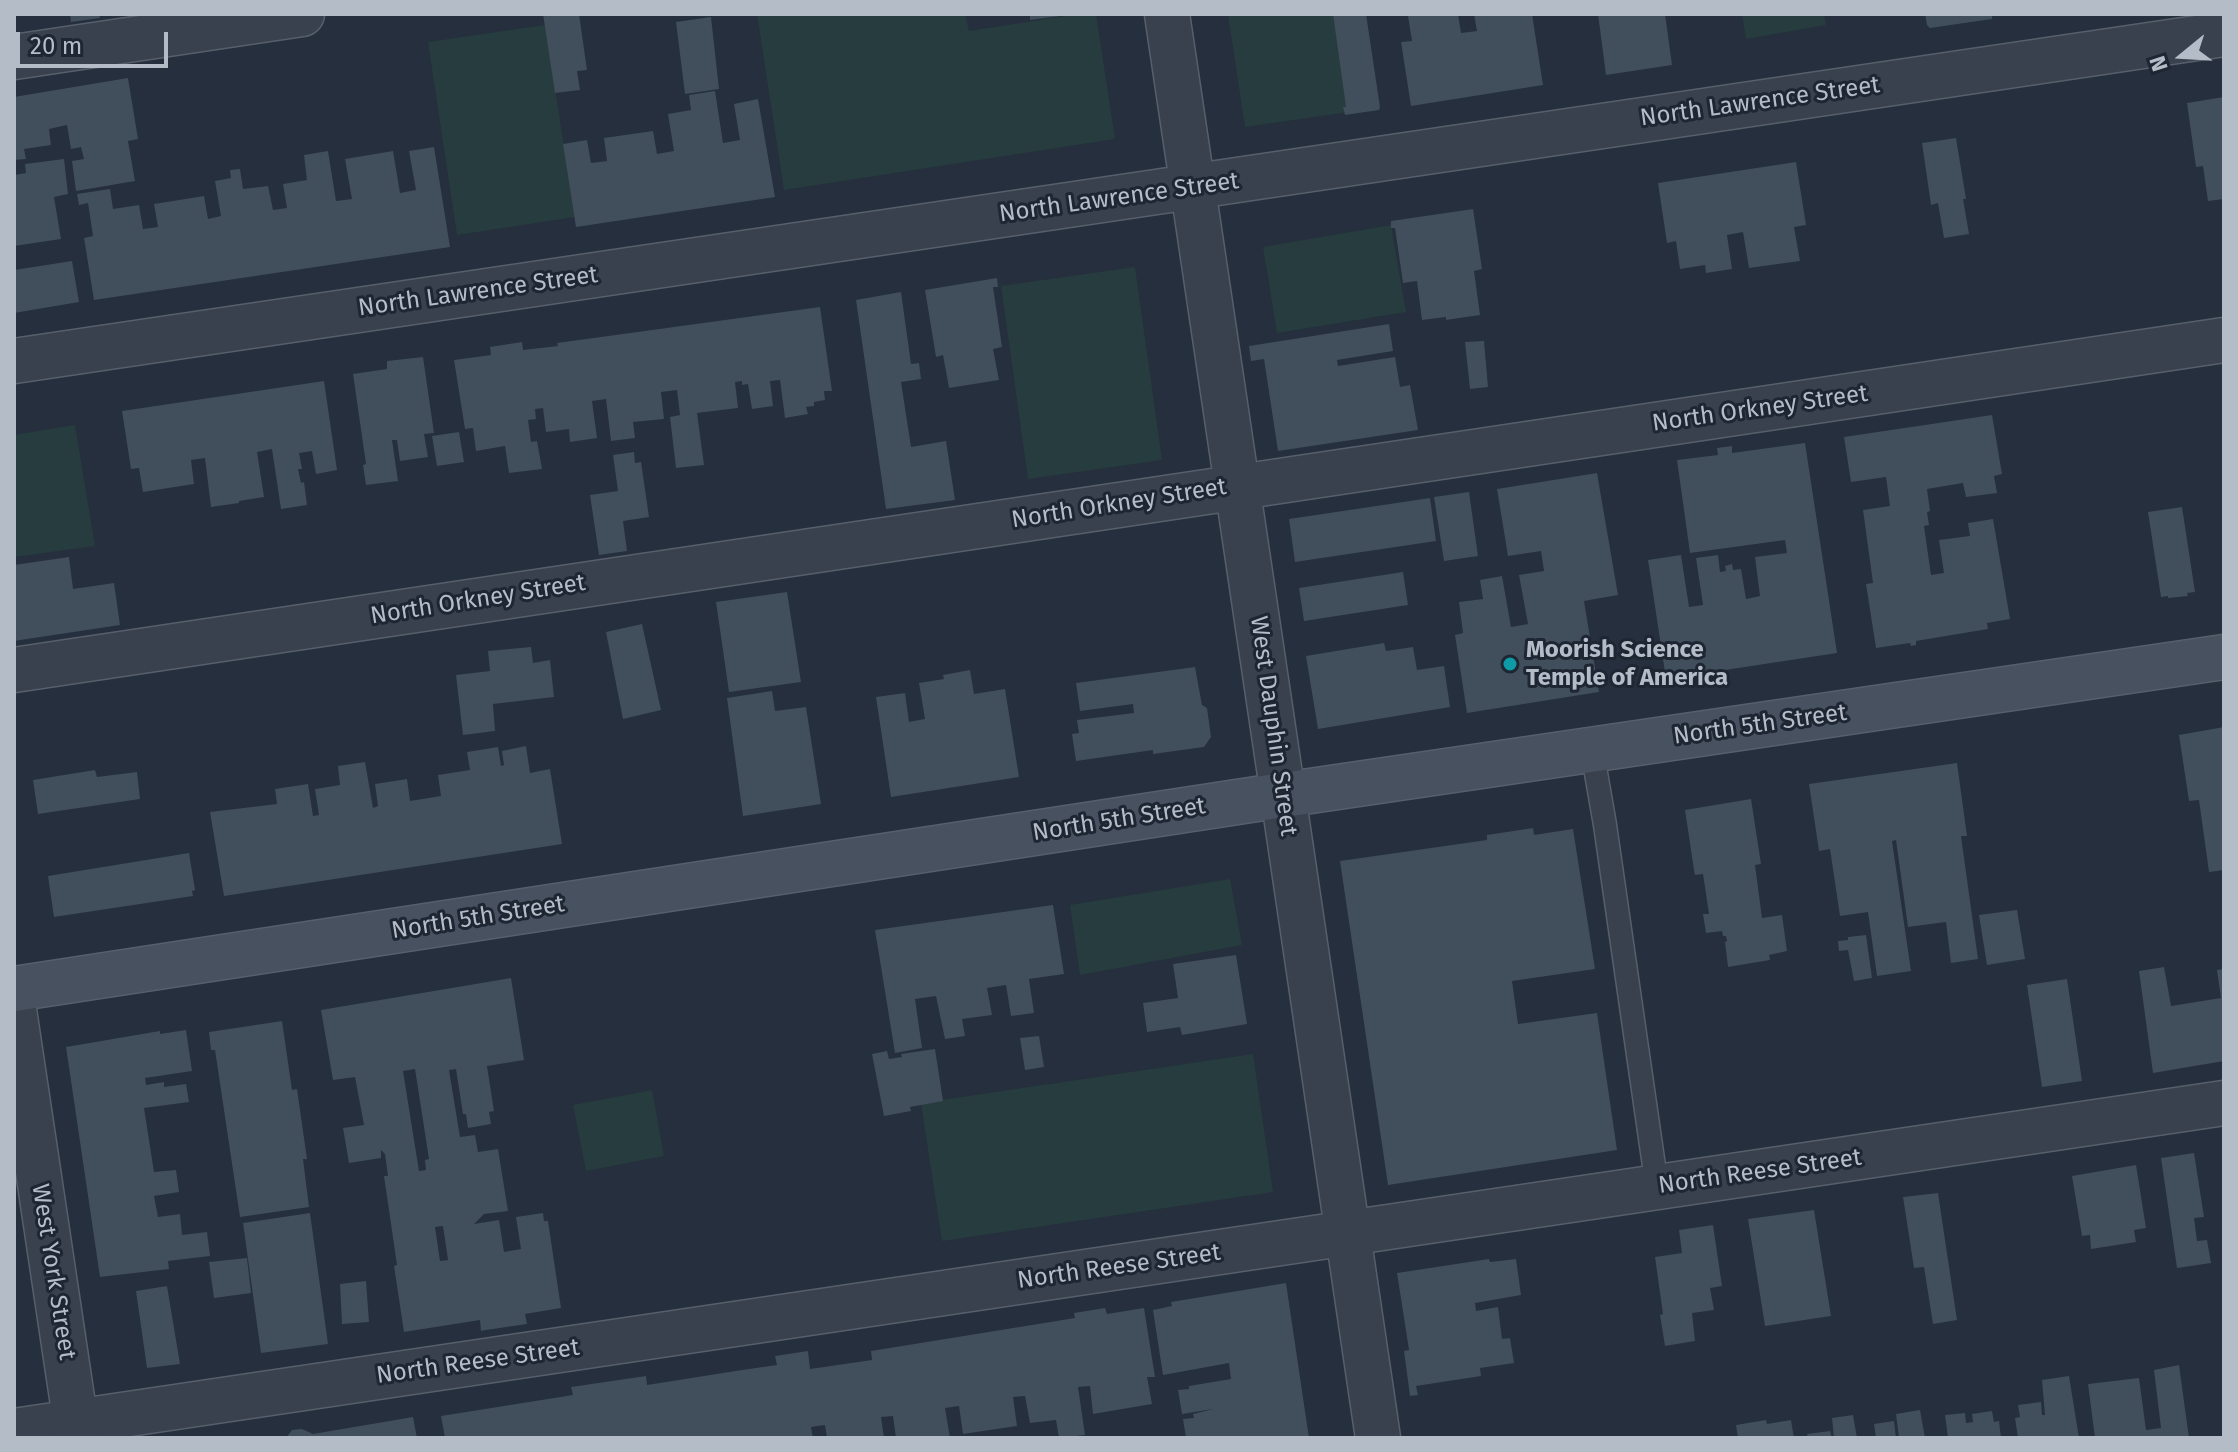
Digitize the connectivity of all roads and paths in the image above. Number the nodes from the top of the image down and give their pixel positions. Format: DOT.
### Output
graph roads {
  1 [pos="302,14"];
  2 [pos="1167,14"];
  3 [pos="2224,34"];
  4 [pos="14,57"];
  5 [pos="1192,187"];
  6 [pos="2224,340"];
  7 [pos="14,361"];
  8 [pos="1237,486"];
  9 [pos="2224,657"];
  10 [pos="14,670"];
  11 [pos="1592,750"];
  12 [pos="1283,795"];
  13 [pos="14,989"];
  14 [pos="14,1010"];
  15 [pos="2224,1103"];
  16 [pos="1657,1187"];
  17 [pos="1348,1233"];
  18 [pos="77,1430"];
  19 [pos="14,1431"];
  20 [pos="1378,1438"];
  1 -- 4 [label="street"];
  2 -- 5 [label="street, West Dauphin Street"];
  3 -- 5 [label="street, North Lawrence Street"];
  5 -- 7 [label="street, North Lawrence Street"];
  5 -- 8 [label="street, West Dauphin Street"];
  6 -- 8 [label="street, North Orkney Street"];
  8 -- 10 [label="street, North Orkney Street"];
  8 -- 12 [label="street, West Dauphin Street"];
  9 -- 11 [label="main road, North 5th Street"];
  11 -- 12 [label="main road, North 5th Street"];
  11 -- 16 [label="lane"];
  12 -- 13 [label="main road, North 5th Street"];
  12 -- 17 [label="street, West Dauphin Street"];
  14 -- 18 [label="street, West York Street"];
  15 -- 16 [label="street, North Reese Street"];
  16 -- 17 [label="street, North Reese Street"];
  17 -- 18 [label="street, North Reese Street"];
  17 -- 20 [label="street, West Dauphin Street"];
  18 -- 19 [label="street, North Reese Street"];
}
